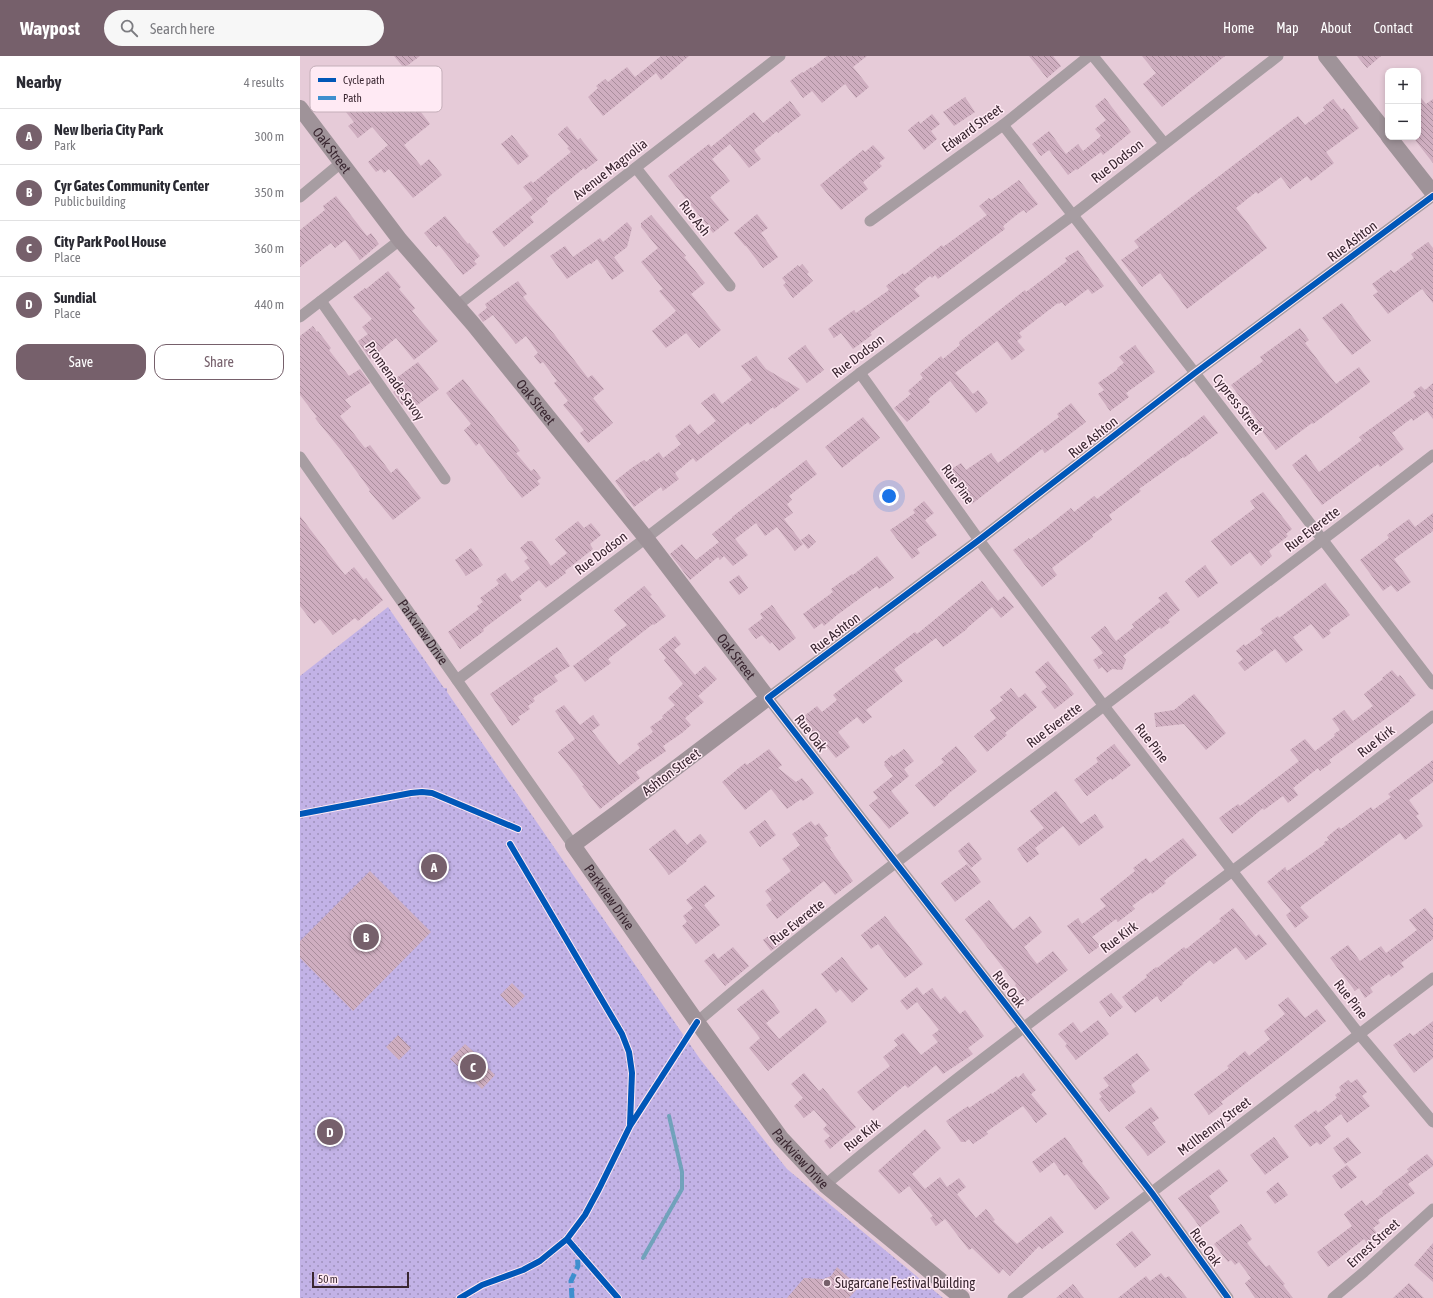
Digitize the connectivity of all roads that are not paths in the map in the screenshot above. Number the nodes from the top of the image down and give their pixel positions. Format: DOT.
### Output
graph roads {
  1 [pos="780,56"];
  2 [pos="1089,56"];
  3 [pos="1094,56"];
  4 [pos="1278,56"];
  5 [pos="1326,56"];
  6 [pos="300,108"];
  7 [pos="1003,125"];
  8 [pos="1385,131"];
  9 [pos="1392,140"];
  10 [pos="1164,143"];
  11 [pos="342,162"];
  12 [pos="636,168"];
  13 [pos="1433,194"];
  14 [pos="300,197"];
  15 [pos="1073,215"];
  16 [pos="870,221"];
  17 [pos="400,240"];
  18 [pos="730,286"];
  19 [pos="321,301"];
  20 [pos="458,305"];
  21 [pos="300,317"];
  22 [pos="860,373"];
  23 [pos="1196,373"];
  24 [pos="1433,455"];
  25 [pos="300,457"];
  26 [pos="445,479"];
  27 [pos="646,538"];
  28 [pos="979,540"];
  29 [pos="1323,540"];
  30 [pos="457,680"];
  31 [pos="1433,684"];
  32 [pos="768,698"];
  33 [pos="1104,706"];
  34 [pos="1433,716"];
  35 [pos="573,844"];
  36 [pos="896,863"];
  37 [pos="1233,871"];
  38 [pos="1433,978"];
  39 [pos="697,1022"];
  40 [pos="1024,1027"];
  41 [pos="1359,1034"];
  42 [pos="1433,1122"];
  43 [pos="825,1185"];
  44 [pos="1152,1193"];
  45 [pos="1433,1209"];
  46 [pos="962,1298"];
  47 [pos="1013,1298"];
  48 [pos="1228,1298"];
  49 [pos="1333,1298"];
  1 -- 12 [label="street, Avenue Magnolia"];
  2 -- 7 [label="street, Edward Street"];
  3 -- 10 [label="street"];
  4 -- 10 [label="street, Rue Dodson"];
  5 -- 8 [label="main road"];
  6 -- 11 [label="main road, Oak Street"];
  7 -- 15 [label="street, Cypress Street"];
  7 -- 16 [label="street, Edward Street"];
  9 -- 13 [label="main road"];
  10 -- 15 [label="street, Rue Dodson"];
  11 -- 14 [label="street"];
  11 -- 17 [label="main road, Oak Street"];
  12 -- 18 [label="street, Rue Ash"];
  12 -- 20 [label="street, Avenue Magnolia"];
  13 -- 23 [label="street, Rue Ashton"];
  15 -- 22 [label="street, Rue Dodson"];
  15 -- 23 [label="street, Cypress Street"];
  17 -- 19 [label="street"];
  17 -- 20 [label="main road, Oak Street"];
  19 -- 21 [label="street"];
  19 -- 26 [label="street, Promenade Savoy"];
  20 -- 27 [label="main road, Oak Street"];
  22 -- 27 [label="street, Rue Dodson"];
  22 -- 28 [label="street, Rue Pine"];
  23 -- 28 [label="street, Rue Ashton"];
  23 -- 29 [label="street, Cypress Street"];
  24 -- 29 [label="street, Rue Everette"];
  25 -- 30 [label="street, Parkview Drive"];
  27 -- 30 [label="street, Rue Dodson"];
  27 -- 32 [label="main road, Oak Street"];
  28 -- 32 [label="street, Rue Ashton"];
  28 -- 33 [label="street, Rue Pine"];
  29 -- 31 [label="street, Cypress Street"];
  29 -- 33 [label="street, Rue Everette"];
  30 -- 35 [label="street, Parkview Drive"];
  32 -- 35 [label="main road, Ashton Street"];
  32 -- 36 [label="street, Rue Oak"];
  33 -- 36 [label="street, Rue Everette"];
  33 -- 37 [label="street, Rue Pine"];
  34 -- 37 [label="street, Rue Kirk"];
  35 -- 39 [label="main road, Parkview Drive"];
  36 -- 39 [label="street, Rue Everette"];
  36 -- 40 [label="street, Rue Oak"];
  37 -- 40 [label="street, Rue Kirk"];
  37 -- 41 [label="street, Rue Pine"];
  38 -- 41 [label="street, McIlhenny Street"];
  39 -- 43 [label="main road, Parkview Drive"];
  40 -- 43 [label="street, Rue Kirk"];
  40 -- 44 [label="street, Rue Oak"];
  41 -- 42 [label="street, Rue Pine"];
  41 -- 44 [label="street, McIlhenny Street"];
  43 -- 46 [label="main road, Parkview Drive"];
  44 -- 47 [label="street, McIlhenny Street"];
  44 -- 48 [label="street, Rue Oak"];
  45 -- 49 [label="street, Ernest Street"];
}
